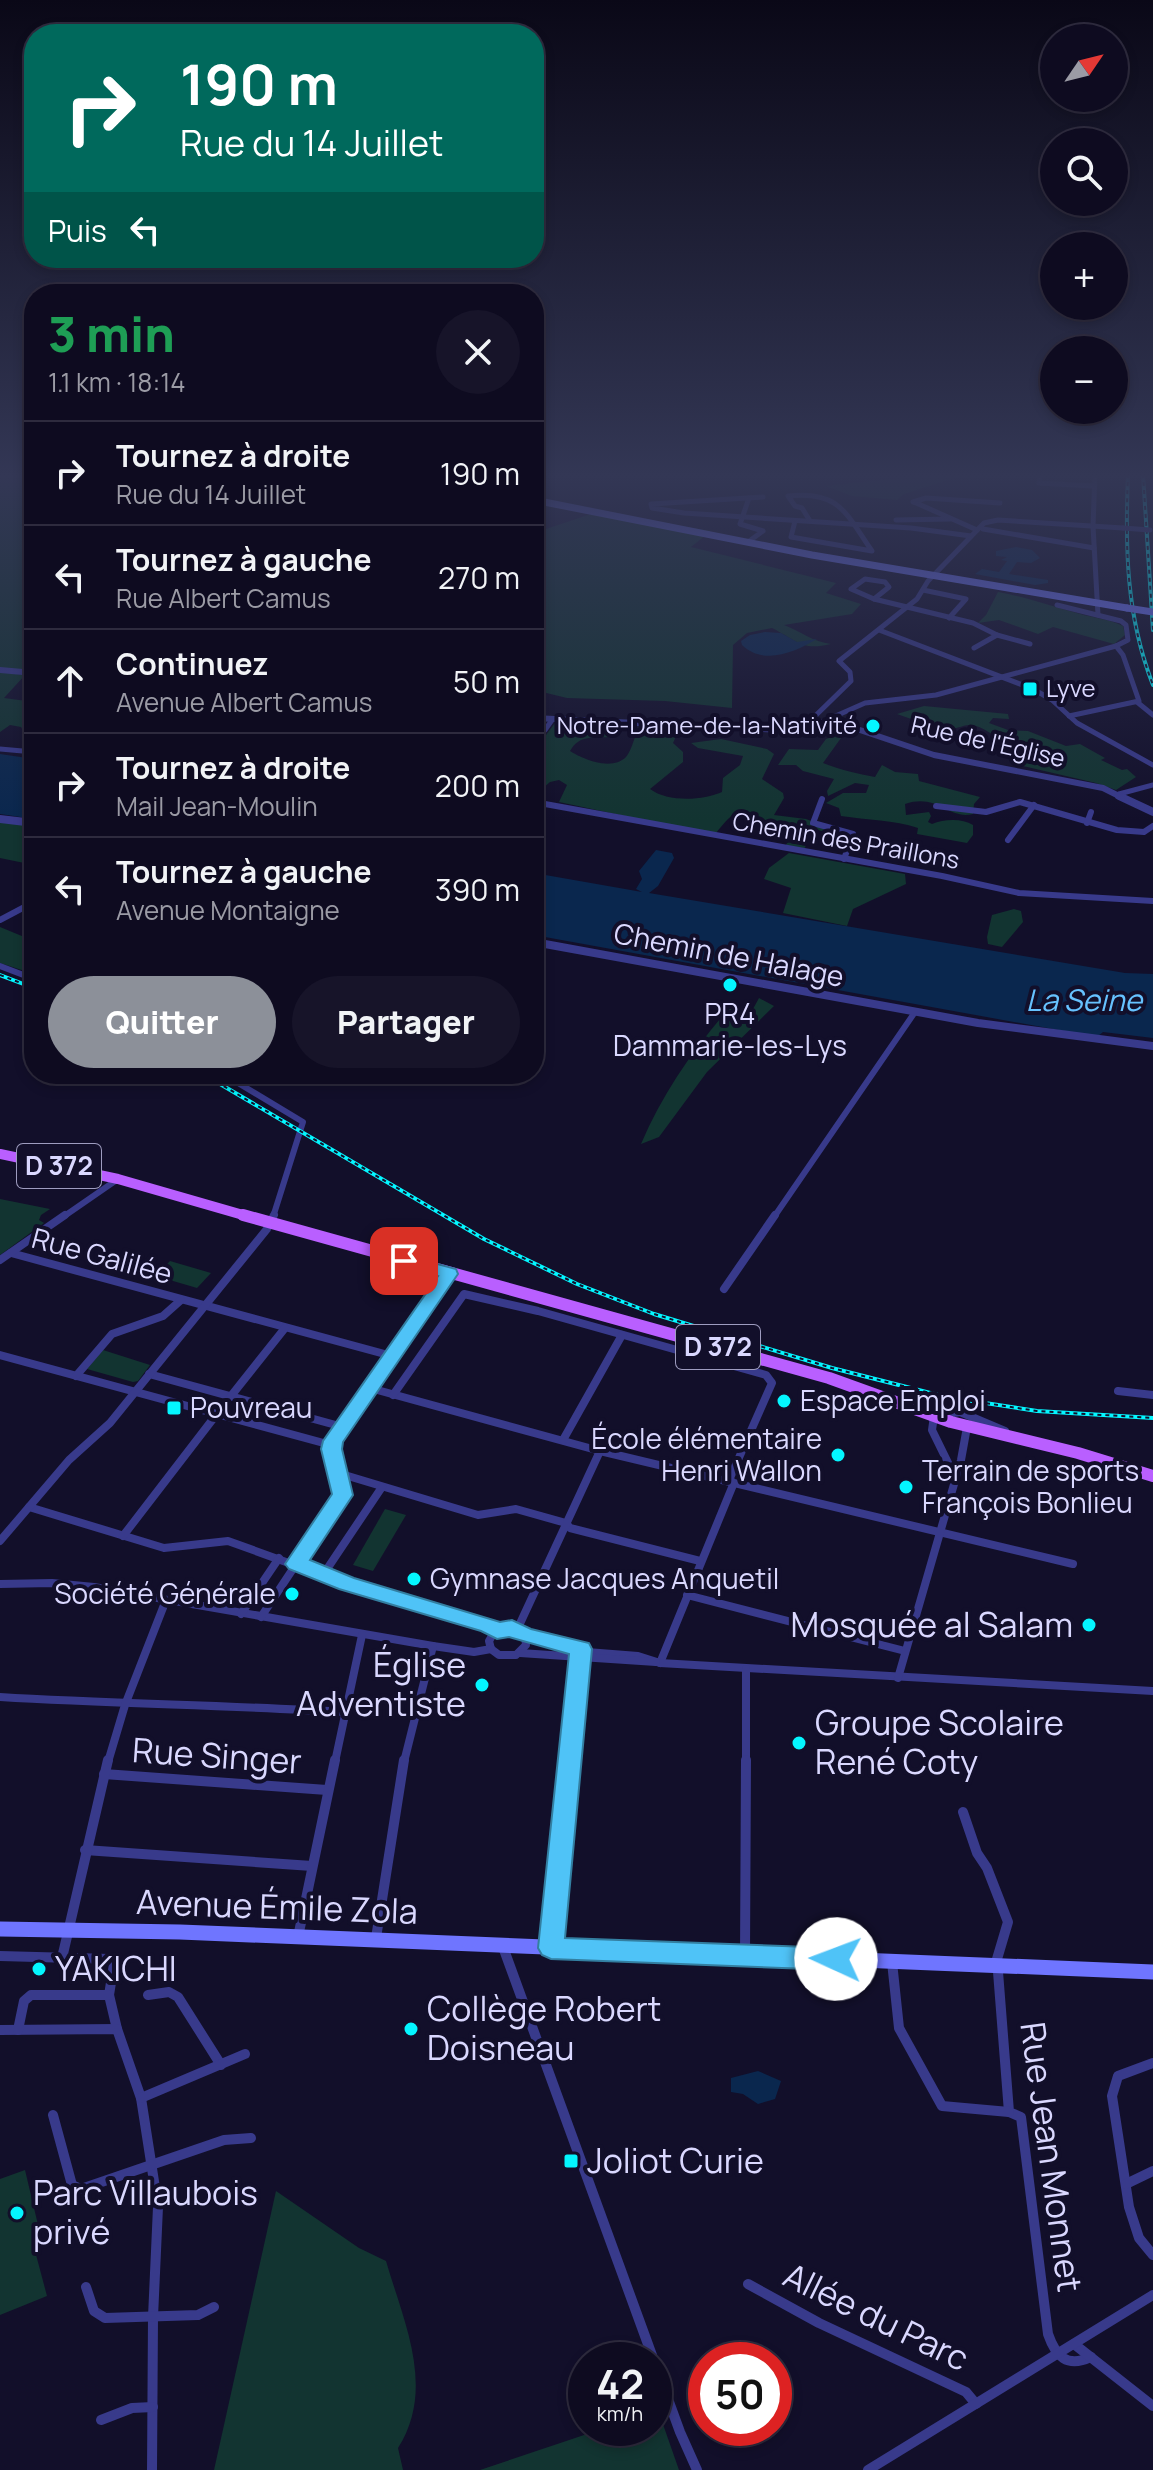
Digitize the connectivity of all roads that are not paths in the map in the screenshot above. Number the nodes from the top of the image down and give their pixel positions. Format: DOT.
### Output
graph roads {
  1 [pos="852,589"];
  2 [pos="886,589"];
  3 [pos="1013,589"];
  4 [pos="1096,589"];
  5 [pos="923,590"];
  6 [pos="874,599"];
  7 [pos="1097,602"];
  8 [pos="1057,605"];
  9 [pos="905,607"];
  10 [pos="1153,612"];
  11 [pos="1098,615"];
  12 [pos="949,618"];
  13 [pos="879,630"];
  14 [pos="997,635"];
  15 [pos="1030,644"];
  16 [pos="1116,646"];
  17 [pos="974,648"];
  18 [pos="0,670"];
  19 [pos="24,672"];
  20 [pos="1003,677"];
  21 [pos="1137,702"];
  22 [pos="1153,715"];
  23 [pos="1069,716"];
  24 [pos="544,719"];
  25 [pos="552,720"];
  26 [pos="810,721"];
  27 [pos="822,722"];
  28 [pos="544,730"];
  29 [pos="0,749"];
  30 [pos="24,751"];
  31 [pos="1153,765"];
  32 [pos="1153,785"];
  33 [pos="1119,794"];
  34 [pos="822,799"];
  35 [pos="544,804"];
  36 [pos="1034,805"];
  37 [pos="936,806"];
  38 [pos="1091,812"];
  39 [pos="1153,812"];
  40 [pos="0,819"];
  41 [pos="24,822"];
  42 [pos="1087,823"];
  43 [pos="1153,826"];
  44 [pos="1008,840"];
  45 [pos="844,859"];
  46 [pos="1153,901"];
  47 [pos="24,907"];
  48 [pos="0,920"];
  49 [pos="544,944"];
  50 [pos="0,966"];
  51 [pos="24,975"];
  52 [pos="915,1012"];
  53 [pos="1153,1046"];
  54 [pos="240,1084"];
  55 [pos="0,1154"];
  56 [pos="118,1179"];
  57 [pos="270,1223"];
  58 [pos="11,1253"];
  59 [pos="0,1260"];
  60 [pos="449,1274"];
  61 [pos="724,1289"];
  62 [pos="181,1300"];
  63 [pos="203,1306"];
  64 [pos="285,1328"];
  65 [pos="622,1335"];
  66 [pos="0,1355"];
  67 [pos="392,1356"];
  68 [pos="149,1374"];
  69 [pos="76,1376"];
  70 [pos="370,1388"];
  71 [pos="1118,1391"];
  72 [pos="135,1392"];
  73 [pos="393,1395"];
  74 [pos="1153,1395"];
  75 [pos="231,1396"];
  76 [pos="216,1415"];
  77 [pos="934,1416"];
  78 [pos="343,1427"];
  79 [pos="967,1427"];
  80 [pos="1016,1438"];
  81 [pos="563,1440"];
  82 [pos="331,1445"];
  83 [pos="600,1451"];
  84 [pos="1153,1476"];
  85 [pos="955,1477"];
  86 [pos="340,1482"];
  87 [pos="731,1482"];
  88 [pos="382,1487"];
  89 [pos="29,1507"];
  90 [pos="566,1523"];
  91 [pos="940,1532"];
  92 [pos="123,1536"];
  93 [pos="0,1541"];
  94 [pos="279,1558"];
  95 [pos="700,1561"];
  96 [pos="296,1564"];
  97 [pos="1073,1564"];
  98 [pos="323,1575"];
  99 [pos="0,1584"];
  100 [pos="687,1595"];
  101 [pos="166,1600"];
  102 [pos="241,1614"];
  103 [pos="261,1617"];
  104 [pos="497,1631"];
  105 [pos="521,1633"];
  106 [pos="362,1635"];
  107 [pos="433,1646"];
  108 [pos="491,1649"];
  109 [pos="905,1651"];
  110 [pos="520,1653"];
  111 [pos="583,1655"];
  112 [pos="658,1662"];
  113 [pos="746,1669"];
  114 [pos="898,1678"];
  115 [pos="1153,1691"];
  116 [pos="0,1697"];
  117 [pos="125,1705"];
  118 [pos="343,1712"];
  119 [pos="104,1774"];
  120 [pos="327,1790"];
  121 [pos="963,1812"];
  122 [pos="85,1850"];
  123 [pos="312,1866"];
  124 [pos="0,1929"];
  125 [pos="68,1930"];
  126 [pos="298,1937"];
  127 [pos="376,1941"];
  128 [pos="503,1947"];
  129 [pos="551,1948"];
  130 [pos="745,1955"];
  131 [pos="0,1956"];
  132 [pos="62,1958"];
  133 [pos="892,1962"];
  134 [pos="998,1966"];
  135 [pos="1153,1972"];
  136 [pos="109,1995"];
  137 [pos="148,1995"];
  138 [pos="117,2029"];
  139 [pos="0,2030"];
  140 [pos="18,2030"];
  141 [pos="245,2054"];
  142 [pos="1153,2063"];
  143 [pos="221,2065"];
  144 [pos="141,2098"];
  145 [pos="1009,2112"];
  146 [pos="53,2115"];
  147 [pos="251,2138"];
  148 [pos="153,2165"];
  149 [pos="1153,2171"];
  150 [pos="1126,2184"];
  151 [pos="1153,2255"];
  152 [pos="748,2284"];
  153 [pos="86,2287"];
  154 [pos="1153,2295"];
  155 [pos="214,2307"];
  156 [pos="153,2317"];
  157 [pos="1074,2344"];
  158 [pos="1056,2355"];
  159 [pos="1091,2357"];
  160 [pos="976,2404"];
  161 [pos="1153,2406"];
  162 [pos="153,2407"];
  163 [pos="101,2420"];
  164 [pos="152,2470"];
  165 [pos="697,2470"];
  166 [pos="868,2470"];
  1 -- 6 [label="street"];
  2 -- 6 [label="street"];
  3 -- 7 [label="main road"];
  4 -- 7 [label="street"];
  5 -- 9 [label="street"];
  5 -- 12 [label="street"];
  6 -- 9 [label="street"];
  7 -- 10 [label="main road, bridge"];
  7 -- 11 [label="street"];
  8 -- 11 [label="street"];
  9 -- 12 [label="street"];
  9 -- 13 [label="street"];
  11 -- 16 [label="street"];
  12 -- 14 [label="street"];
  13 -- 20 [label="street"];
  13 -- 26 [label="street"];
  14 -- 15 [label="street"];
  14 -- 17 [label="street"];
  16 -- 20 [label="street"];
  16 -- 21 [label="street"];
  18 -- 19 [label="street"];
  20 -- 23 [label="street"];
  20 -- 27 [label="street"];
  21 -- 22 [label="street"];
  21 -- 23 [label="street"];
  23 -- 31 [label="street"];
  24 -- 25 [label="street"];
  25 -- 26 [label="street"];
  25 -- 28 [label="street"];
  26 -- 27 [label="street, Rue de l'Église"];
  27 -- 33 [label="street, Rue de l'Église"];
  29 -- 30 [label="street"];
  32 -- 33 [label="street"];
  33 -- 39 [label="street, Rue de l'Église"];
  34 -- 45 [label="street"];
  35 -- 45 [label="street, Chemin des Praillons"];
  36 -- 37 [label="street"];
  36 -- 42 [label="street"];
  36 -- 44 [label="street"];
  38 -- 42 [label="street"];
  40 -- 41 [label="street"];
  42 -- 43 [label="street"];
  45 -- 46 [label="street, Chemin des Praillons"];
  47 -- 48 [label="street"];
  49 -- 52 [label="street, Chemin de Halage"];
  50 -- 51 [label="street"];
  52 -- 53 [label="street, Chemin de Halage"];
  52 -- 61 [label="street"];
  54 -- 57 [label="street"];
  55 -- 56 [label="main road, D 372"];
  56 -- 57 [label="main road, D 372"];
  56 -- 58 [label="street"];
  57 -- 60 [label="main road, D 372"];
  57 -- 63 [label="street"];
  58 -- 59 [label="street"];
  58 -- 62 [label="street, Rue Galilée"];
  60 -- 67 [label="street"];
  60 -- 77 [label="main road, D 372"];
  62 -- 63 [label="street, Rue Galilée"];
  62 -- 69 [label="street"];
  63 -- 64 [label="street, Rue Galilée"];
  63 -- 68 [label="street"];
  64 -- 67 [label="street, Rue Galilée"];
  64 -- 75 [label="street"];
  65 -- 73 [label="street"];
  65 -- 81 [label="street"];
  65 -- 87 [label="street"];
  66 -- 69 [label="street"];
  67 -- 70 [label="street"];
  68 -- 72 [label="street"];
  68 -- 75 [label="street"];
  69 -- 72 [label="street"];
  70 -- 73 [label="street"];
  70 -- 78 [label="street"];
  71 -- 74 [label="street"];
  72 -- 76 [label="street"];
  72 -- 89 [label="street"];
  73 -- 81 [label="street"];
  75 -- 78 [label="street"];
  76 -- 82 [label="street"];
  76 -- 92 [label="street"];
  77 -- 79 [label="main road, D 372"];
  77 -- 80 [label="street"];
  77 -- 85 [label="street"];
  78 -- 82 [label="street"];
  79 -- 80 [label="main road, D 372"];
  79 -- 85 [label="street"];
  80 -- 84 [label="main road, D 372"];
  81 -- 83 [label="street"];
  82 -- 86 [label="street"];
  83 -- 87 [label="street"];
  83 -- 90 [label="street"];
  85 -- 91 [label="street"];
  86 -- 88 [label="street"];
  86 -- 96 [label="street"];
  87 -- 91 [label="street"];
  87 -- 95 [label="street"];
  88 -- 90 [label="street"];
  88 -- 98 [label="street"];
  89 -- 92 [label="street"];
  89 -- 93 [label="street"];
  90 -- 95 [label="street"];
  90 -- 105 [label="street"];
  91 -- 97 [label="street"];
  91 -- 109 [label="street"];
  92 -- 94 [label="street"];
  94 -- 96 [label="street"];
  94 -- 102 [label="street"];
  95 -- 100 [label="street"];
  96 -- 98 [label="street"];
  96 -- 103 [label="street"];
  98 -- 104 [label="street"];
  99 -- 101 [label="street"];
  100 -- 109 [label="street"];
  100 -- 112 [label="street"];
  101 -- 102 [label="street"];
  101 -- 117 [label="street"];
  102 -- 103 [label="street"];
  103 -- 106 [label="street"];
  104 -- 105 [label="street"];
  104 -- 108 [label="street"];
  105 -- 110 [label="street"];
  105 -- 111 [label="street"];
  106 -- 107 [label="street"];
  106 -- 118 [label="street"];
  107 -- 108 [label="street"];
  107 -- 127 [label="street"];
  108 -- 110 [label="street"];
  109 -- 114 [label="street"];
  110 -- 111 [label="street"];
  111 -- 112 [label="street"];
  111 -- 129 [label="street"];
  112 -- 113 [label="street"];
  113 -- 114 [label="street"];
  113 -- 130 [label="street"];
  114 -- 115 [label="street"];
  116 -- 117 [label="street"];
  117 -- 118 [label="street"];
  117 -- 119 [label="street"];
  118 -- 120 [label="street"];
  119 -- 120 [label="street, Rue Singer"];
  119 -- 122 [label="street"];
  120 -- 123 [label="street"];
  121 -- 134 [label="street, Rue Jean Monnet"];
  122 -- 123 [label="street"];
  122 -- 125 [label="street"];
  123 -- 126 [label="street"];
  124 -- 125 [label="main road, Avenue Émile Zola"];
  125 -- 126 [label="main road, Avenue Émile Zola"];
  125 -- 132 [label="street"];
  126 -- 127 [label="main road, Avenue Émile Zola"];
  127 -- 128 [label="main road, Avenue Émile Zola"];
  128 -- 129 [label="main road, Avenue Émile Zola"];
  128 -- 165 [label="street"];
  129 -- 130 [label="main road, Avenue Émile Zola"];
  130 -- 133 [label="main road, Avenue Émile Zola"];
  131 -- 132 [label="street"];
  132 -- 136 [label="street"];
  133 -- 134 [label="main road, Avenue Émile Zola"];
  133 -- 145 [label="street"];
  134 -- 135 [label="main road, Avenue Émile Zola"];
  134 -- 145 [label="street, Rue Jean Monnet"];
  136 -- 138 [label="street"];
  136 -- 140 [label="street"];
  137 -- 143 [label="street"];
  138 -- 140 [label="street"];
  138 -- 144 [label="street"];
  139 -- 140 [label="street"];
  141 -- 143 [label="street"];
  142 -- 150 [label="street"];
  143 -- 144 [label="street"];
  144 -- 148 [label="street"];
  145 -- 158 [label="street, Rue Jean Monnet"];
  146 -- 148 [label="street"];
  147 -- 148 [label="street"];
  148 -- 156 [label="street"];
  149 -- 150 [label="street"];
  150 -- 151 [label="street"];
  152 -- 160 [label="street, Allée du Parc"];
  153 -- 156 [label="street"];
  154 -- 157 [label="street"];
  155 -- 156 [label="street"];
  156 -- 162 [label="street"];
  157 -- 158 [label="street"];
  157 -- 159 [label="street"];
  158 -- 159 [label="street"];
  158 -- 160 [label="street"];
  159 -- 161 [label="street"];
  160 -- 166 [label="street"];
  162 -- 163 [label="street"];
  162 -- 164 [label="street"];
}
